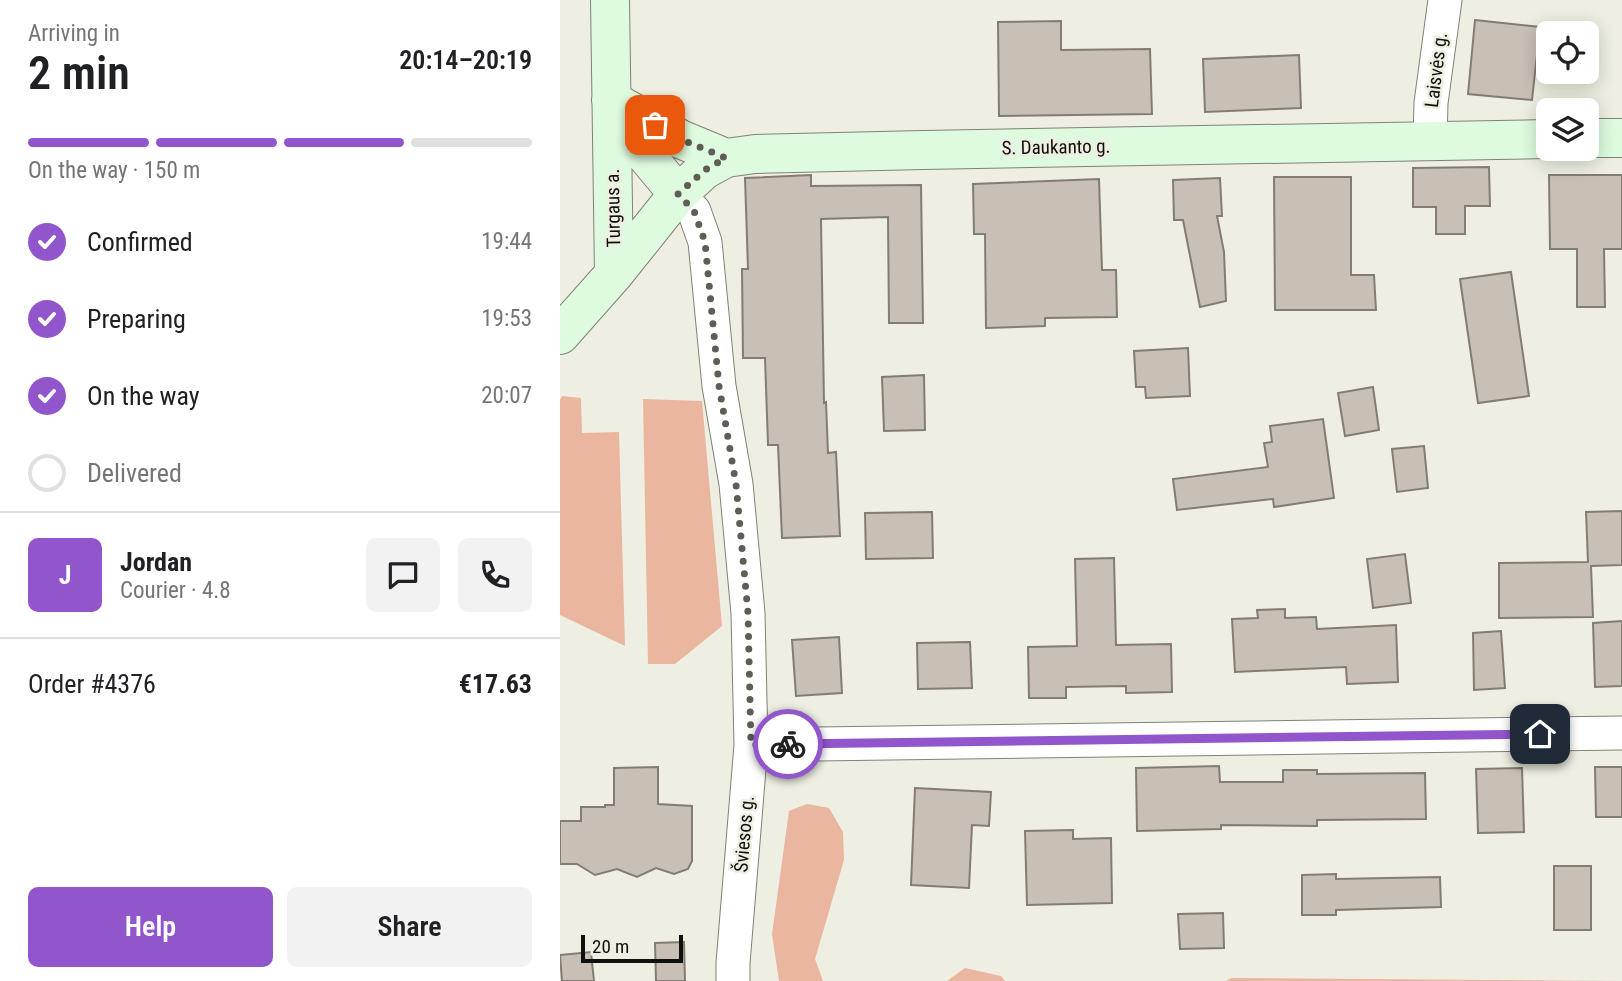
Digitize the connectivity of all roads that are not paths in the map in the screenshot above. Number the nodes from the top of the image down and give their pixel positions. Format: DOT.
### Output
graph roads {
  1 [pos="610,0"];
  2 [pos="1445,0"];
  3 [pos="611,100"];
  4 [pos="1599,138"];
  5 [pos="1622,138"];
  6 [pos="1536,139"];
  7 [pos="1430,140"];
  8 [pos="726,158"];
  9 [pos="678,194"];
  10 [pos="614,274"];
  11 [pos="560,335"];
  12 [pos="1622,733"];
  13 [pos="751,745"];
  14 [pos="733,981"];
  1 -- 3 [label="main road, Turgaus a."];
  2 -- 7 [label="street, Laisvės g."];
  3 -- 8 [label="main road"];
  3 -- 9 [label="main road, Turgaus a."];
  3 -- 10 [label="main road, Turgaus a."];
  4 -- 5 [label="main road"];
  6 -- 7 [label="main road, S. Daukanto g."];
  7 -- 8 [label="main road, S. Daukanto g."];
  8 -- 9 [label="main road, S. Daukanto g."];
  9 -- 10 [label="main road, S. Daukanto g."];
  9 -- 13 [label="street, Šviesos g."];
  10 -- 11 [label="main road, S. Daukanto g."];
  12 -- 13 [label="street"];
  13 -- 14 [label="street, Šviesos g."];
}
